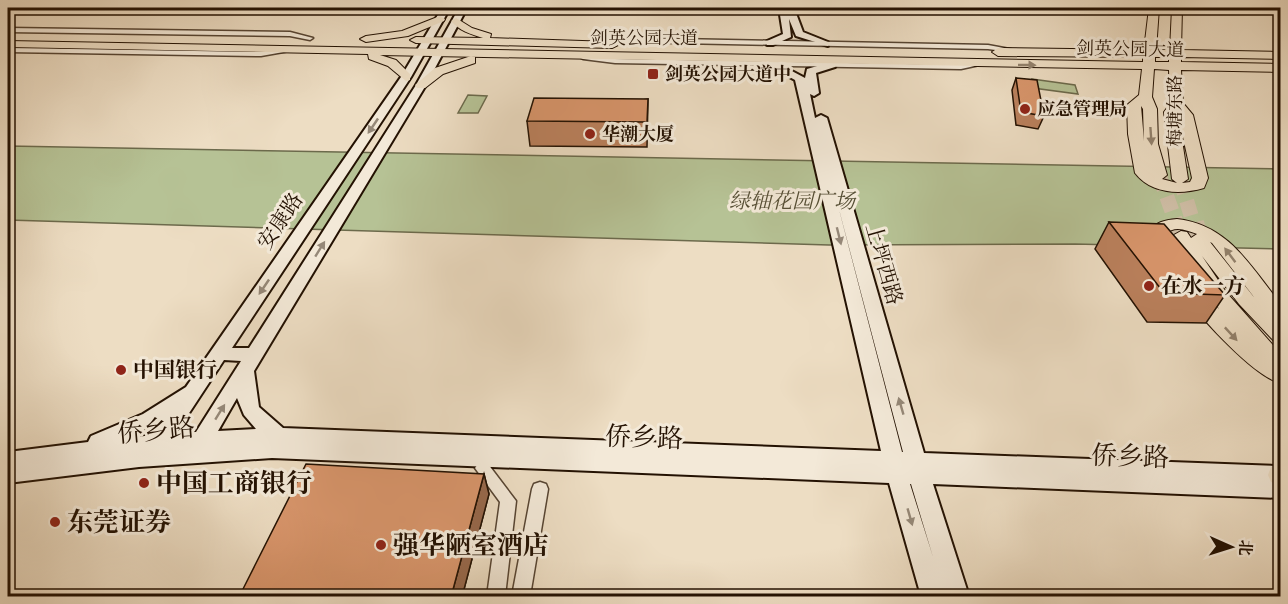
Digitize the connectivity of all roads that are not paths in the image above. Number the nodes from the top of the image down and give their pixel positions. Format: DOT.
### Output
graph roads {
  1 [pos="446,8"];
  2 [pos="463,8"];
  3 [pos="782,8"];
  4 [pos="789,8"];
  5 [pos="1153,8"];
  6 [pos="1177,8"];
  7 [pos="440,19"];
  8 [pos="456,21"];
  9 [pos="8,30"];
  10 [pos="793,31"];
  11 [pos="8,35"];
  12 [pos="1152,35"];
  13 [pos="1186,37"];
  14 [pos="310,38"];
  15 [pos="332,38"];
  16 [pos="366,39"];
  17 [pos="428,40"];
  18 [pos="446,40"];
  19 [pos="513,42"];
  20 [pos="546,42"];
  21 [pos="595,43"];
  22 [pos="770,43"];
  23 [pos="8,44"];
  24 [pos="825,44"];
  25 [pos="8,50"];
  26 [pos="292,50"];
  27 [pos="318,51"];
  28 [pos="1016,51"];
  29 [pos="363,52"];
  30 [pos="1044,52"];
  31 [pos="1085,52"];
  32 [pos="1150,53"];
  33 [pos="420,54"];
  34 [pos="438,54"];
  35 [pos="1176,54"];
  36 [pos="495,55"];
  37 [pos="1251,55"];
  38 [pos="1281,55"];
  39 [pos="541,56"];
  40 [pos="582,57"];
  41 [pos="769,63"];
  42 [pos="980,64"];
  43 [pos="831,65"];
  44 [pos="1056,66"];
  45 [pos="1074,66"];
  46 [pos="1148,67"];
  47 [pos="1175,68"];
  48 [pos="1281,68"];
  49 [pos="1248,69"];
  50 [pos="406,77"];
  51 [pos="805,77"];
  52 [pos="1119,77"];
  53 [pos="1132,83"];
  54 [pos="421,85"];
  55 [pos="1145,93"];
  56 [pos="1175,97"];
  57 [pos="1160,176"];
  58 [pos="1180,179"];
  59 [pos="1171,259"];
  60 [pos="1184,278"];
  61 [pos="1281,316"];
  62 [pos="1281,335"];
  63 [pos="219,354"];
  64 [pos="251,363"];
  65 [pos="1281,368"];
  66 [pos="1281,375"];
  67 [pos="199,385"];
  68 [pos="279,436"];
  69 [pos="199,445"];
  70 [pos="81,449"];
  71 [pos="154,450"];
  72 [pos="8,460"];
  73 [pos="483,468"];
  74 [pos="896,468"];
  75 [pos="919,469"];
  76 [pos="8,474"];
  77 [pos="1280,474"];
  78 [pos="540,489"];
  79 [pos="1281,489"];
  80 [pos="496,597"];
  81 [pos="521,597"];
  82 [pos="933,597"];
  83 [pos="957,597"];
  1 -- 7 [label="street, 安康路"];
  2 -- 8 [label="street"];
  3 -- 10 [label="street"];
  4 -- 10 [label="street"];
  5 -- 12 [label="main road, 梅塘东路"];
  6 -- 13 [label="main road, 梅塘东路"];
  7 -- 16 [label="main road"];
  7 -- 17 [label="street, 安康路"];
  8 -- 18 [label="street"];
  8 -- 19 [label="main road"];
  9 -- 14 [label="street"];
  10 -- 22 [label="street"];
  10 -- 24 [label="street"];
  11 -- 14 [label="main road, 剑英公园大道"];
  12 -- 31 [label="main road"];
  12 -- 32 [label="main road, 梅塘东路"];
  13 -- 35 [label="main road, 梅塘东路"];
  13 -- 37 [label="main road"];
  14 -- 15 [label="main road, 剑英公园大道"];
  15 -- 16 [label="main road, 剑英公园大道"];
  15 -- 27 [label="main road"];
  16 -- 17 [label="main road, 剑英公园大道"];
  17 -- 18 [label="main road, 剑英公园大道"];
  17 -- 33 [label="street, 安康路"];
  18 -- 19 [label="main road, 剑英公园大道"];
  18 -- 34 [label="street"];
  19 -- 20 [label="main road, 剑英公园大道"];
  20 -- 21 [label="main road, 剑英公园大道"];
  20 -- 39 [label="main road"];
  21 -- 22 [label="street"];
  21 -- 28 [label="main road, 剑英公园大道"];
  22 -- 24 [label="street"];
  23 -- 26 [label="main road, 剑英公园大道"];
  24 -- 28 [label="street"];
  25 -- 26 [label="street"];
  26 -- 27 [label="main road, 剑英公园大道"];
  27 -- 29 [label="main road, 剑英公园大道"];
  28 -- 30 [label="main road, 剑英公园大道"];
  29 -- 33 [label="main road, 剑英公园大道"];
  29 -- 50 [label="main road"];
  30 -- 31 [label="main road, 剑英公园大道"];
  30 -- 44 [label="main road"];
  31 -- 32 [label="main road, 剑英公园大道"];
  32 -- 35 [label="main road, 剑英公园大道"];
  32 -- 46 [label="main road, 梅塘东路"];
  33 -- 34 [label="main road, 剑英公园大道"];
  33 -- 50 [label="street, 安康路"];
  34 -- 36 [label="main road, 剑英公园大道"];
  34 -- 54 [label="street"];
  35 -- 37 [label="main road, 剑英公园大道"];
  35 -- 47 [label="main road, 梅塘东路"];
  36 -- 39 [label="main road, 剑英公园大道"];
  36 -- 54 [label="main road"];
  37 -- 38 [label="main road, 剑英公园大道"];
  39 -- 40 [label="main road, 剑英公园大道"];
  40 -- 41 [label="street"];
  40 -- 42 [label="main road, 剑英公园大道"];
  41 -- 43 [label="street"];
  41 -- 51 [label="street"];
  42 -- 43 [label="street"];
  42 -- 44 [label="main road, 剑英公园大道, one-way"];
  43 -- 51 [label="street"];
  44 -- 45 [label="main road, 剑英公园大道"];
  45 -- 46 [label="main road, 剑英公园大道"];
  45 -- 52 [label="main road"];
  46 -- 47 [label="main road, 剑英公园大道"];
  46 -- 55 [label="main road, 梅塘东路"];
  47 -- 49 [label="main road, 剑英公园大道"];
  47 -- 56 [label="main road, 梅塘东路"];
  48 -- 49 [label="main road, 剑英公园大道"];
  49 -- 56 [label="main road"];
  50 -- 63 [label="street, 安康路, one-way"];
  51 -- 74 [label="street, 上坪西路, one-way"];
  75 -- 51 [label="street, 上坪西路, one-way"];
  53 -- 55 [label="main road"];
  64 -- 54 [label="street, one-way"];
  55 -- 56 [label="main road"];
  55 -- 57 [label="main road, 梅塘东路, one-way"];
  56 -- 58 [label="main road, 梅塘东路"];
  61 -- 59 [label="main road, one-way"];
  60 -- 66 [label="main road, one-way"];
  62 -- 65 [label="main road"];
  63 -- 64 [label="street"];
  63 -- 67 [label="street, 安康路"];
  64 -- 68 [label="street"];
  69 -- 64 [label="street, one-way"];
  67 -- 70 [label="street"];
  67 -- 71 [label="street, 安康路"];
  68 -- 69 [label="street, 侨乡路"];
  68 -- 74 [label="street, 侨乡路"];
  69 -- 71 [label="street, 侨乡路"];
  69 -- 74 [label="street, 侨乡路"];
  70 -- 71 [label="street, 侨乡路"];
  70 -- 72 [label="street, 侨乡路"];
  71 -- 76 [label="street, 侨乡路"];
  73 -- 80 [label="street"];
  74 -- 75 [label="street, 侨乡路"];
  74 -- 82 [label="street, 上坪西路, one-way"];
  75 -- 77 [label="street, 侨乡路"];
  75 -- 79 [label="street, 侨乡路"];
  75 -- 83 [label="street, 上坪西路"];
  78 -- 81 [label="street"];
}
